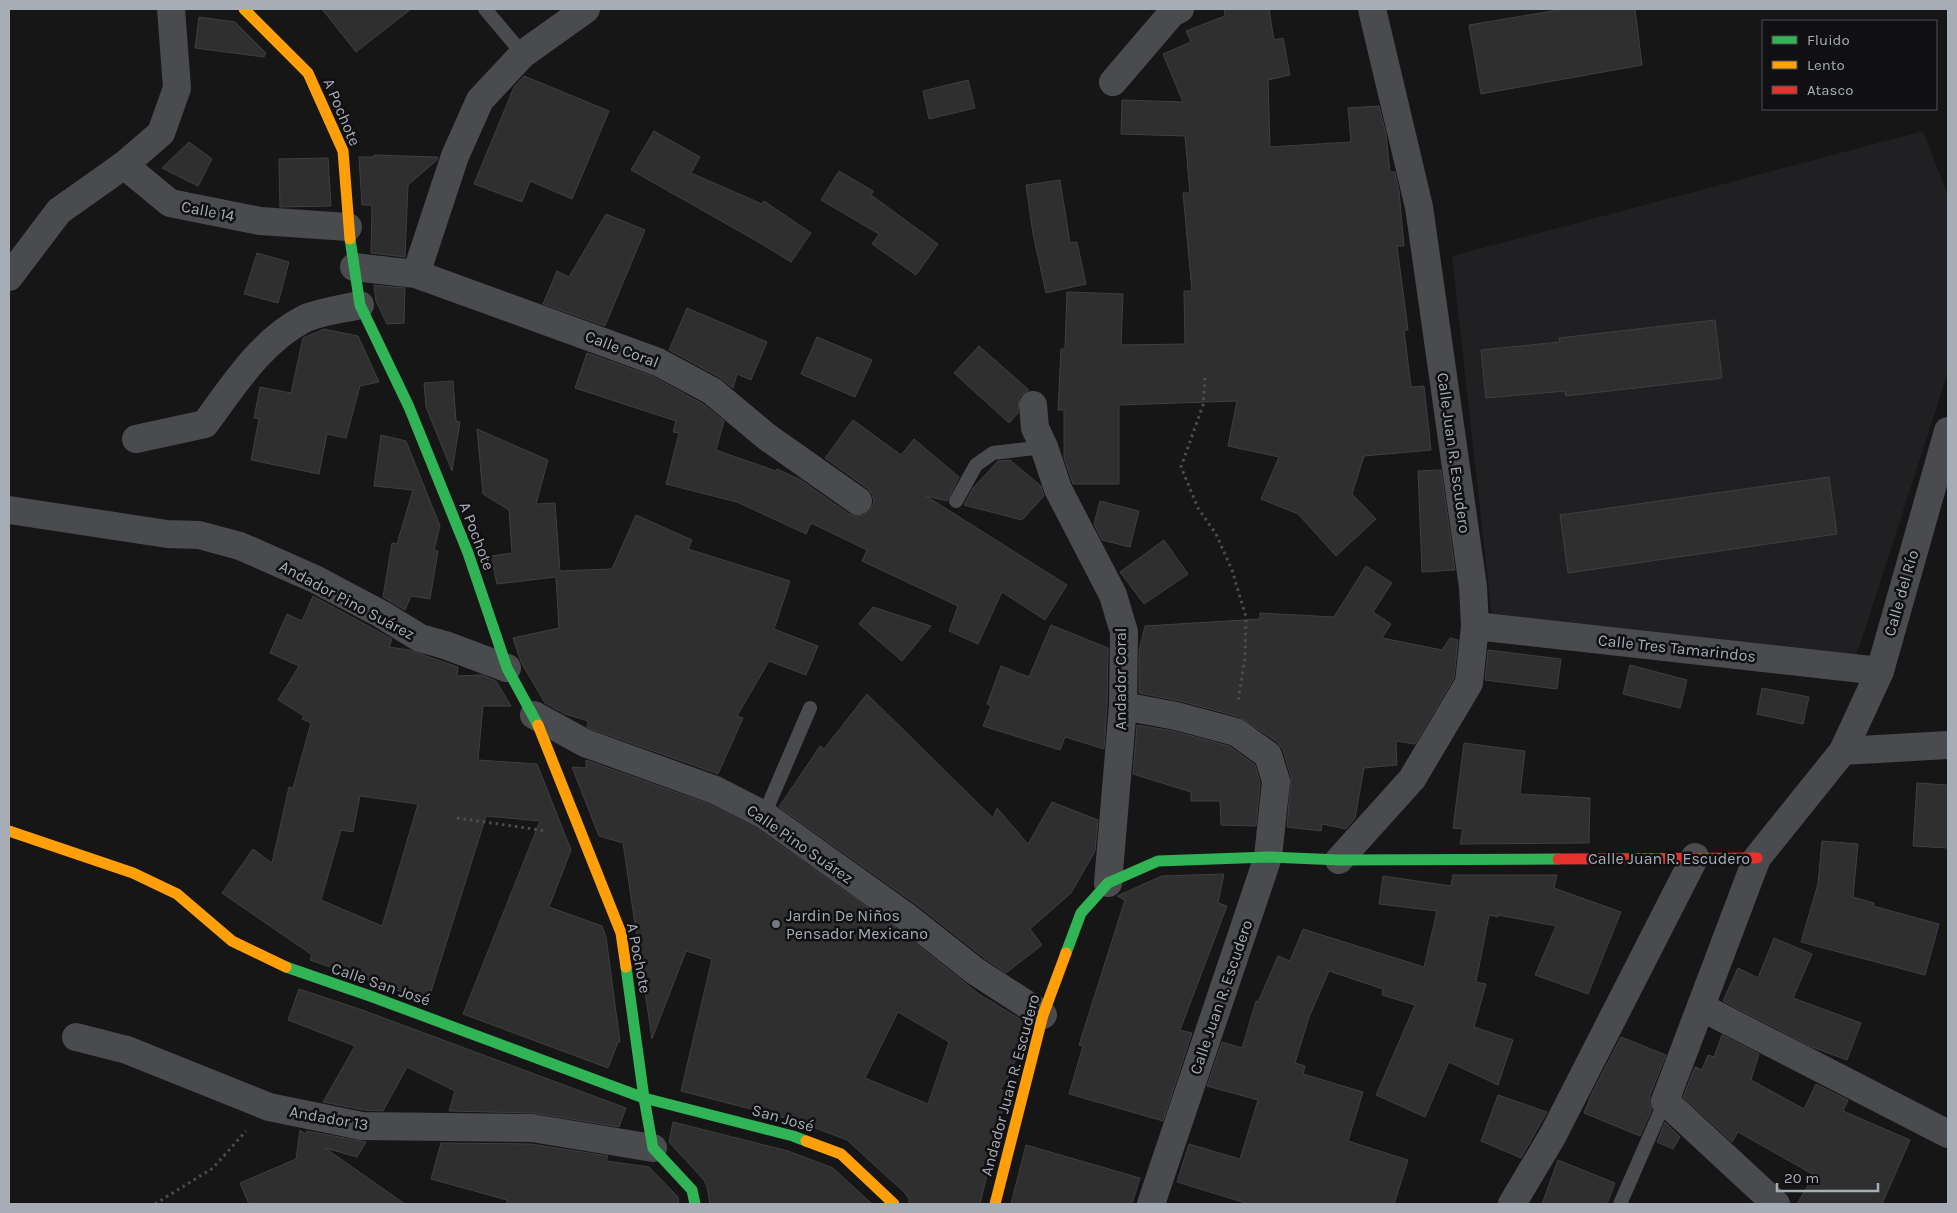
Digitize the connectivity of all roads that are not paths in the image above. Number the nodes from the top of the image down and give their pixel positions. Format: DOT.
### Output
graph roads {
  1 [pos="171,9"];
  2 [pos="244,9"];
  3 [pos="485,9"];
  4 [pos="586,9"];
  5 [pos="1180,9"];
  6 [pos="1372,9"];
  7 [pos="523,54"];
  8 [pos="1113,82"];
  9 [pos="124,166"];
  10 [pos="348,226"];
  11 [pos="354,268"];
  12 [pos="416,274"];
  13 [pos="9,277"];
  14 [pos="360,305"];
  15 [pos="1032,405"];
  16 [pos="1948,431"];
  17 [pos="136,439"];
  18 [pos="1044,447"];
  19 [pos="858,500"];
  20 [pos="956,501"];
  21 [pos="9,510"];
  22 [pos="1474,626"];
  23 [pos="507,668"];
  24 [pos="1880,671"];
  25 [pos="1123,706"];
  26 [pos="810,708"];
  27 [pos="534,715"];
  28 [pos="1948,745"];
  29 [pos="1844,751"];
  30 [pos="764,815"];
  31 [pos="9,831"];
  32 [pos="1268,857"];
  33 [pos="1695,857"];
  34 [pos="1757,858"];
  35 [pos="1339,860"];
  36 [pos="1108,883"];
  37 [pos="1701,1007"];
  38 [pos="1043,1015"];
  39 [pos="76,1037"];
  40 [pos="644,1098"];
  41 [pos="1665,1101"];
  42 [pos="1948,1134"];
  43 [pos="654,1148"];
  44 [pos="695,1204"];
  45 [pos="894,1204"];
  46 [pos="995,1204"];
  47 [pos="1151,1204"];
  48 [pos="1512,1204"];
  49 [pos="1620,1204"];
  50 [pos="1776,1204"];
  1 -- 9 [label="street"];
  2 -- 10 [label="street, A Pochote"];
  3 -- 7 [label="lane"];
  4 -- 7 [label="street"];
  5 -- 8 [label="street"];
  6 -- 22 [label="street, Calle Juan R. Escudero"];
  7 -- 12 [label="street"];
  9 -- 10 [label="street, Calle 14"];
  9 -- 13 [label="street"];
  10 -- 11 [label="street, A Pochote"];
  11 -- 12 [label="street, Calle Coral"];
  11 -- 14 [label="street, A Pochote"];
  12 -- 19 [label="street, Calle Coral"];
  14 -- 17 [label="street"];
  14 -- 23 [label="street, A Pochote"];
  15 -- 18 [label="street, Andador Coral"];
  16 -- 24 [label="street, Calle del Río"];
  18 -- 20 [label="lane"];
  18 -- 25 [label="street, Andador Coral"];
  21 -- 23 [label="street, Andador Pino Suárez"];
  22 -- 24 [label="street, Calle Tres Tamarindos"];
  22 -- 35 [label="street, Calle Juan R. Escudero"];
  23 -- 27 [label="street, A Pochote"];
  24 -- 29 [label="street, Calle del Río"];
  25 -- 32 [label="street"];
  25 -- 36 [label="street, Andador Coral"];
  26 -- 30 [label="lane"];
  27 -- 30 [label="street, Calle Pino Suárez"];
  27 -- 40 [label="street, A Pochote"];
  28 -- 29 [label="street"];
  29 -- 34 [label="street, Calle Juan R. Escudero"];
  30 -- 38 [label="street, Calle Pino Suárez"];
  31 -- 40 [label="street, Calle San José"];
  32 -- 35 [label="street, Calle Juan R. Escudero"];
  32 -- 36 [label="street, Andador Juan R. Escudero"];
  32 -- 47 [label="street, Calle Juan R. Escudero"];
  33 -- 34 [label="street, Calle Juan R. Escudero"];
  33 -- 35 [label="street, Calle Juan R. Escudero"];
  33 -- 48 [label="street"];
  34 -- 37 [label="street"];
  36 -- 38 [label="street, Andador Juan R. Escudero"];
  37 -- 41 [label="street"];
  37 -- 42 [label="street"];
  38 -- 46 [label="street, Andador Juan R. Escudero"];
  39 -- 43 [label="street, Andador 13"];
  40 -- 43 [label="street"];
  40 -- 45 [label="street, San José"];
  41 -- 49 [label="lane"];
  41 -- 50 [label="street"];
  43 -- 44 [label="street"];
}
